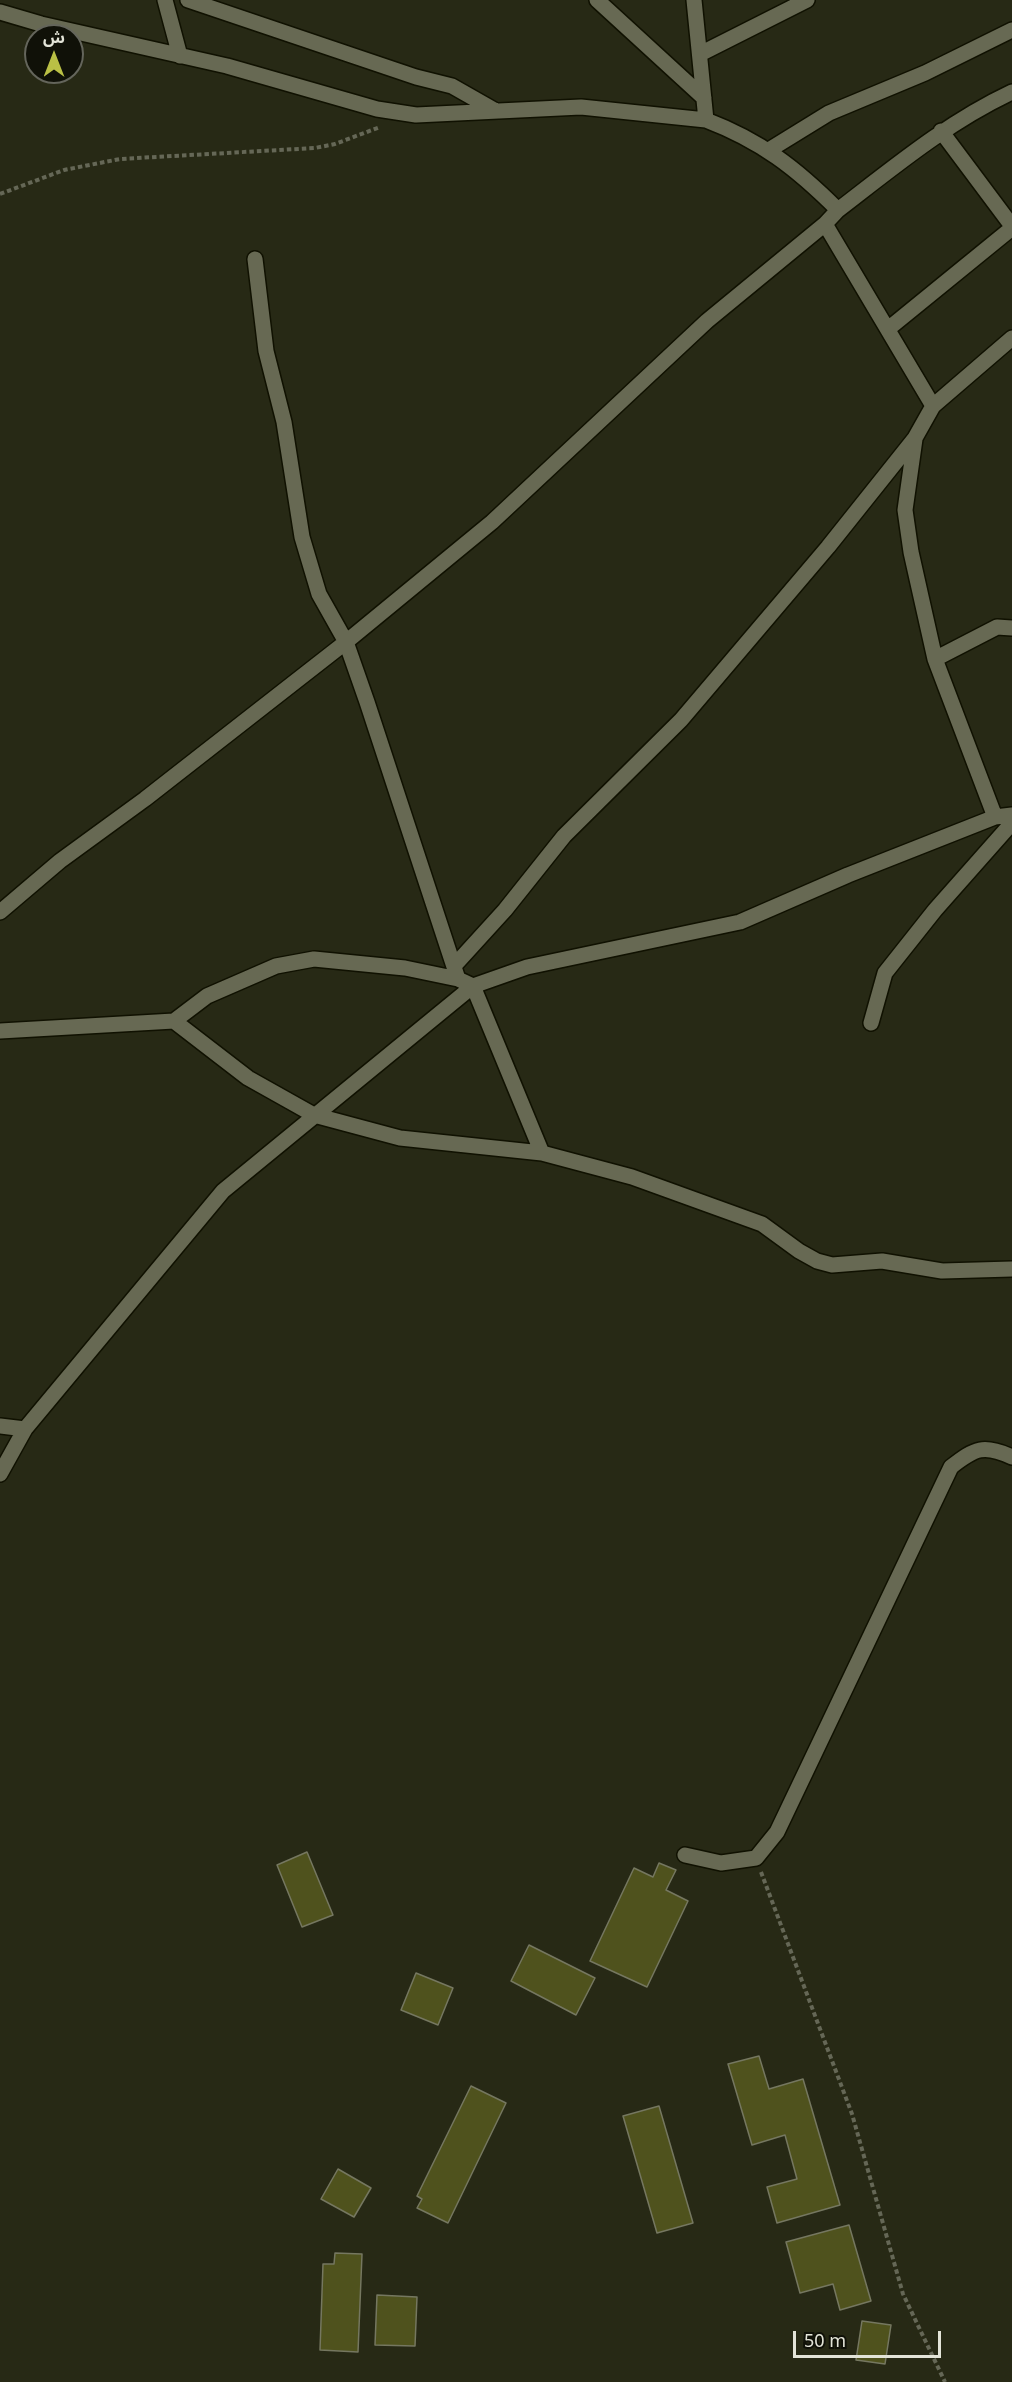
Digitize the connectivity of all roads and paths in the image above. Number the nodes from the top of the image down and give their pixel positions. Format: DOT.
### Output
graph roads {
  1 [pos="165,0"];
  2 [pos="188,0"];
  3 [pos="597,0"];
  4 [pos="694,0"];
  5 [pos="807,0"];
  6 [pos="0,12"];
  7 [pos="1012,30"];
  8 [pos="700,54"];
  9 [pos="180,56"];
  10 [pos="704,98"];
  11 [pos="1010,98"];
  12 [pos="496,111"];
  13 [pos="706,120"];
  14 [pos="387,124"];
  15 [pos="941,131"];
  16 [pos="769,150"];
  17 [pos="0,194"];
  18 [pos="838,210"];
  19 [pos="825,224"];
  20 [pos="1012,227"];
  21 [pos="255,259"];
  22 [pos="888,329"];
  23 [pos="1012,338"];
  24 [pos="933,406"];
  25 [pos="915,438"];
  26 [pos="1011,627"];
  27 [pos="346,642"];
  28 [pos="935,659"];
  29 [pos="1012,815"];
  30 [pos="995,817"];
  31 [pos="1012,823"];
  32 [pos="0,912"];
  33 [pos="456,973"];
  34 [pos="473,986"];
  35 [pos="174,1022"];
  36 [pos="872,1023"];
  37 [pos="0,1032"];
  38 [pos="314,1115"];
  39 [pos="542,1153"];
  40 [pos="1012,1269"];
  41 [pos="0,1426"];
  42 [pos="25,1429"];
  43 [pos="1012,1457"];
  44 [pos="0,1474"];
  45 [pos="685,1855"];
  46 [pos="756,1858"];
  47 [pos="945,2382"];
  1 -- 9 [label="street"];
  2 -- 12 [label="street"];
  3 -- 10 [label="street"];
  4 -- 8 [label="street"];
  5 -- 8 [label="street"];
  6 -- 9 [label="street"];
  7 -- 16 [label="street"];
  8 -- 10 [label="street"];
  9 -- 12 [label="street"];
  10 -- 13 [label="street"];
  11 -- 15 [label="street"];
  12 -- 13 [label="street"];
  13 -- 16 [label="street"];
  14 -- 17 [label="path"];
  15 -- 18 [label="street"];
  15 -- 20 [label="street"];
  16 -- 18 [label="street"];
  18 -- 19 [label="street"];
  19 -- 22 [label="street"];
  19 -- 27 [label="street"];
  20 -- 22 [label="street"];
  21 -- 27 [label="street"];
  22 -- 24 [label="street"];
  23 -- 24 [label="street"];
  24 -- 25 [label="street"];
  25 -- 28 [label="street"];
  25 -- 33 [label="street"];
  26 -- 28 [label="street"];
  27 -- 32 [label="street"];
  27 -- 33 [label="street"];
  28 -- 30 [label="street"];
  29 -- 30 [label="street"];
  30 -- 34 [label="street"];
  31 -- 36 [label="street"];
  33 -- 34 [label="street"];
  33 -- 35 [label="street"];
  34 -- 38 [label="street"];
  34 -- 39 [label="street"];
  35 -- 37 [label="street"];
  35 -- 38 [label="street"];
  38 -- 39 [label="street"];
  38 -- 42 [label="street"];
  39 -- 40 [label="street"];
  41 -- 42 [label="street"];
  42 -- 44 [label="street"];
  43 -- 46 [label="street"];
  45 -- 46 [label="street"];
  46 -- 47 [label="path"];
}
